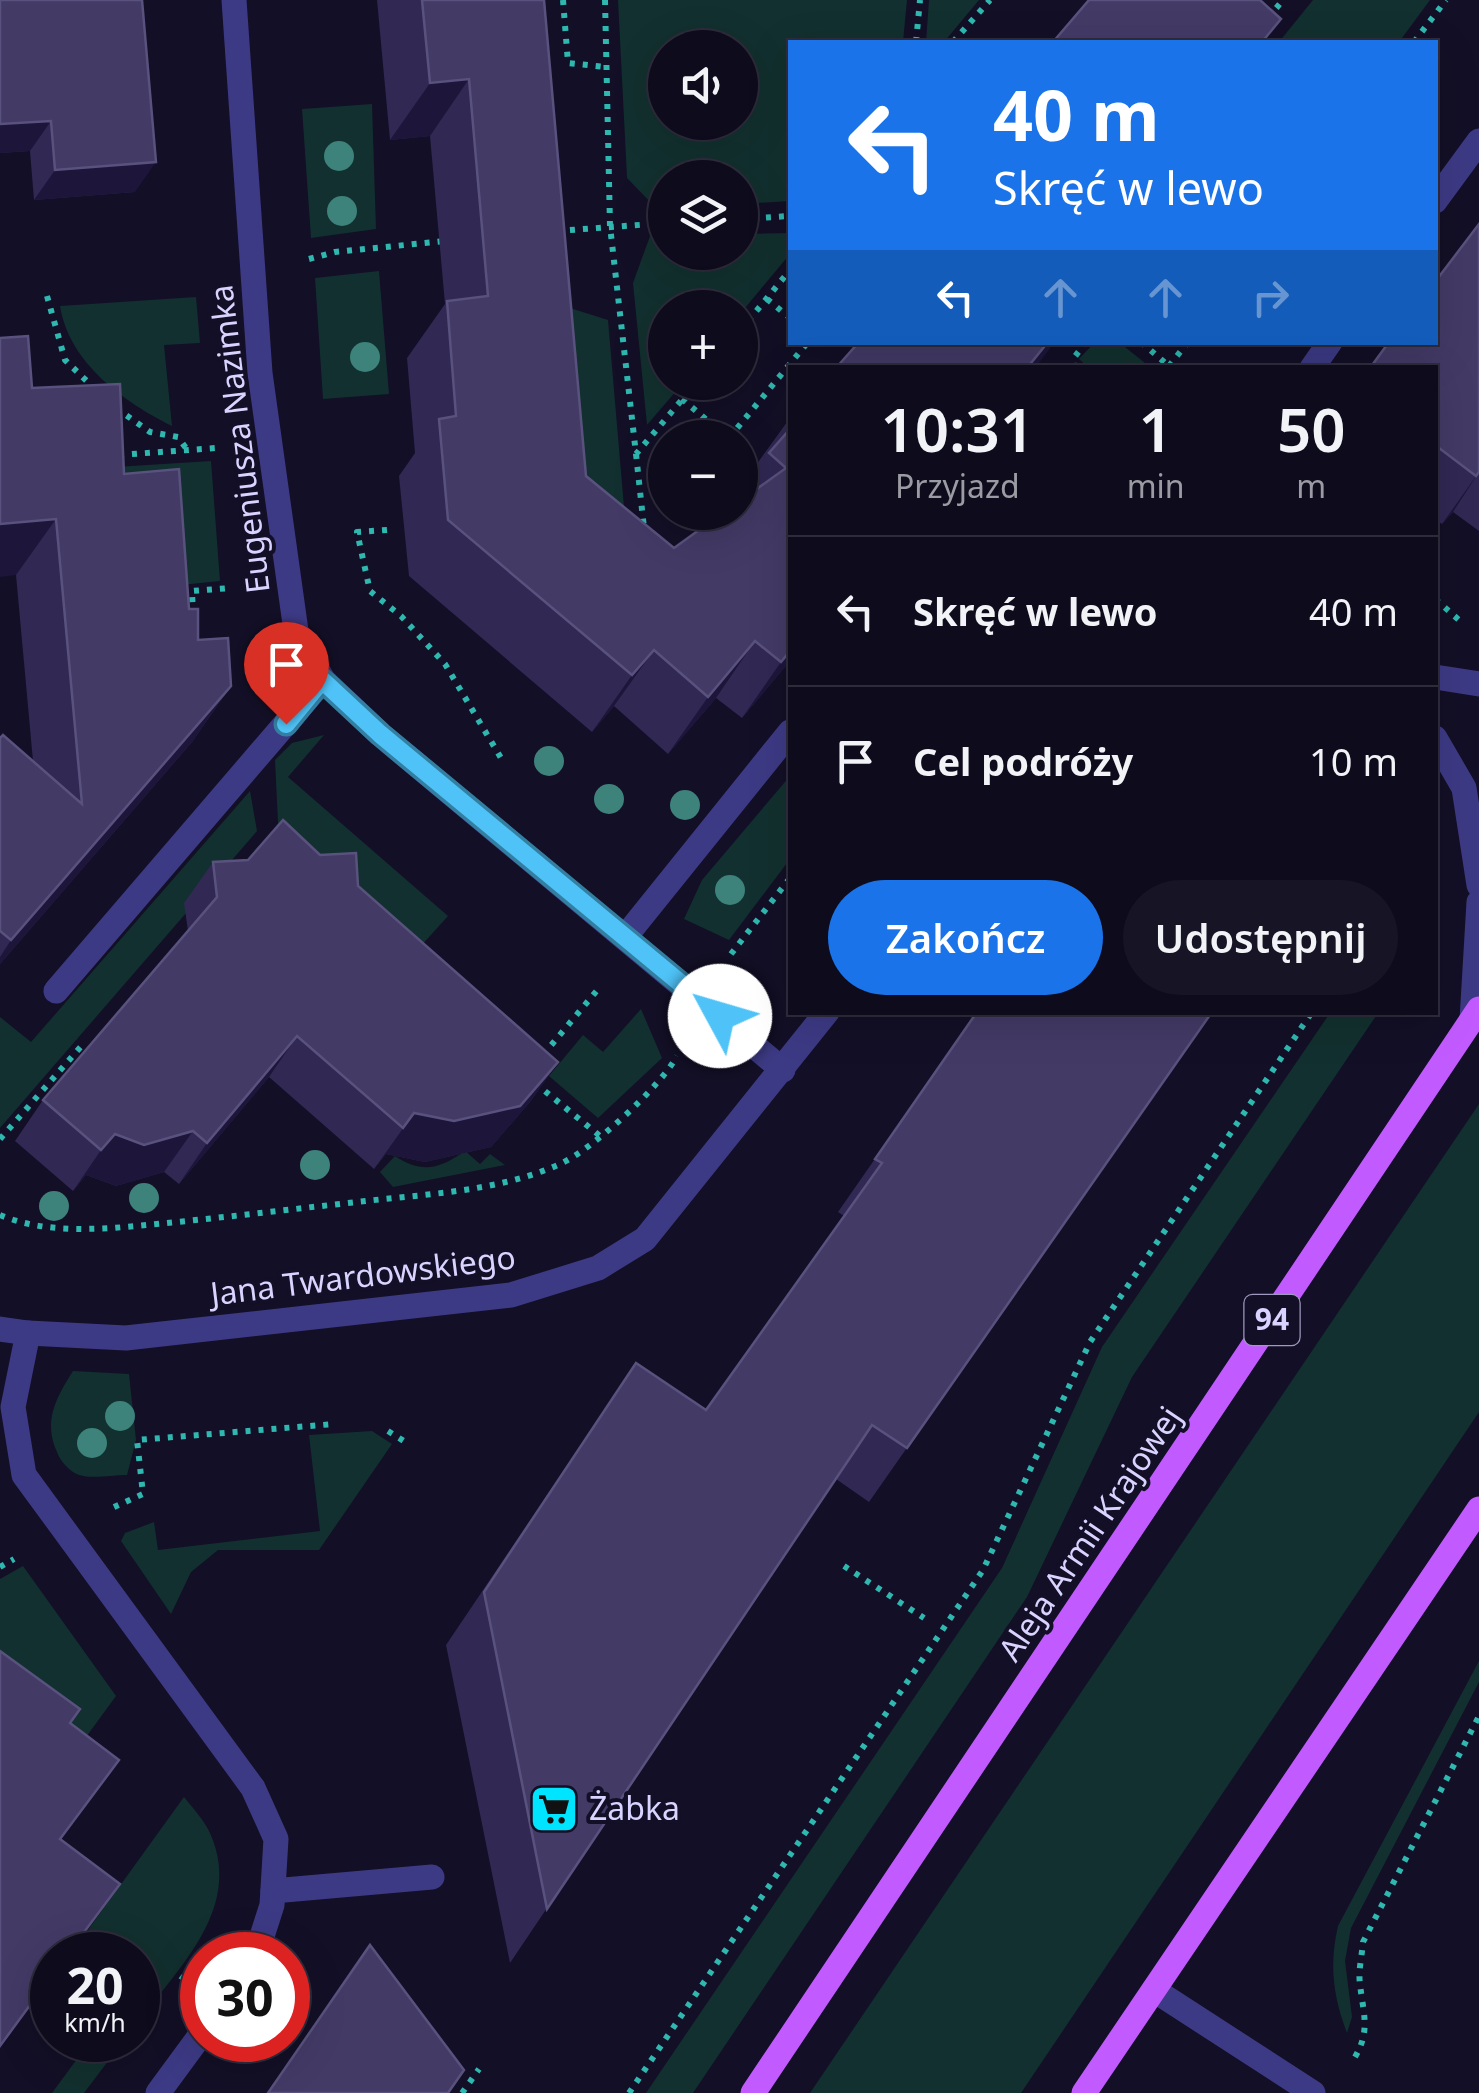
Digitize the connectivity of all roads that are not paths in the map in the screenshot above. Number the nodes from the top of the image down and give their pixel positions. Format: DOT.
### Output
graph roads {
  1 [pos="234,0"];
  2 [pos="1479,141"];
  3 [pos="1438,197"];
  4 [pos="1438,677"];
  5 [pos="322,680"];
  6 [pos="1479,684"];
  7 [pos="788,734"];
  8 [pos="1438,743"];
  9 [pos="1479,885"];
  10 [pos="1479,902"];
  11 [pos="624,938"];
  12 [pos="56,991"];
  13 [pos="1475,1014"];
  14 [pos="825,1015"];
  15 [pos="783,1070"];
  16 [pos="0,1329"];
  17 [pos="28,1333"];
  18 [pos="1479,1509"];
  19 [pos="432,1877"];
  20 [pos="273,1891"];
  21 [pos="263,1932"];
  22 [pos="1154,1990"];
  23 [pos="181,2062"];
  24 [pos="158,2093"];
  25 [pos="753,2093"];
  26 [pos="1084,2093"];
  27 [pos="1313,2093"];
  1 -- 5 [label="street, Eugeniusza Nazimka"];
  2 -- 3 [label="street"];
  4 -- 6 [label="street"];
  5 -- 11 [label="street, Eugeniusza Nazimka"];
  5 -- 12 [label="street"];
  7 -- 11 [label="street"];
  8 -- 9 [label="street"];
  10 -- 13 [label="street"];
  11 -- 15 [label="street, Eugeniusza Nazimka"];
  13 -- 25 [label="main road, Aleja Armii Krajowej / 94"];
  14 -- 15 [label="street, Jana Twardowskiego"];
  15 -- 17 [label="street, Jana Twardowskiego"];
  16 -- 17 [label="street, Jana Twardowskiego"];
  17 -- 20 [label="street"];
  18 -- 22 [label="main road"];
  19 -- 20 [label="street"];
  20 -- 21 [label="street"];
  22 -- 26 [label="main road"];
  22 -- 27 [label="street"];
  23 -- 24 [label="street"];
}
